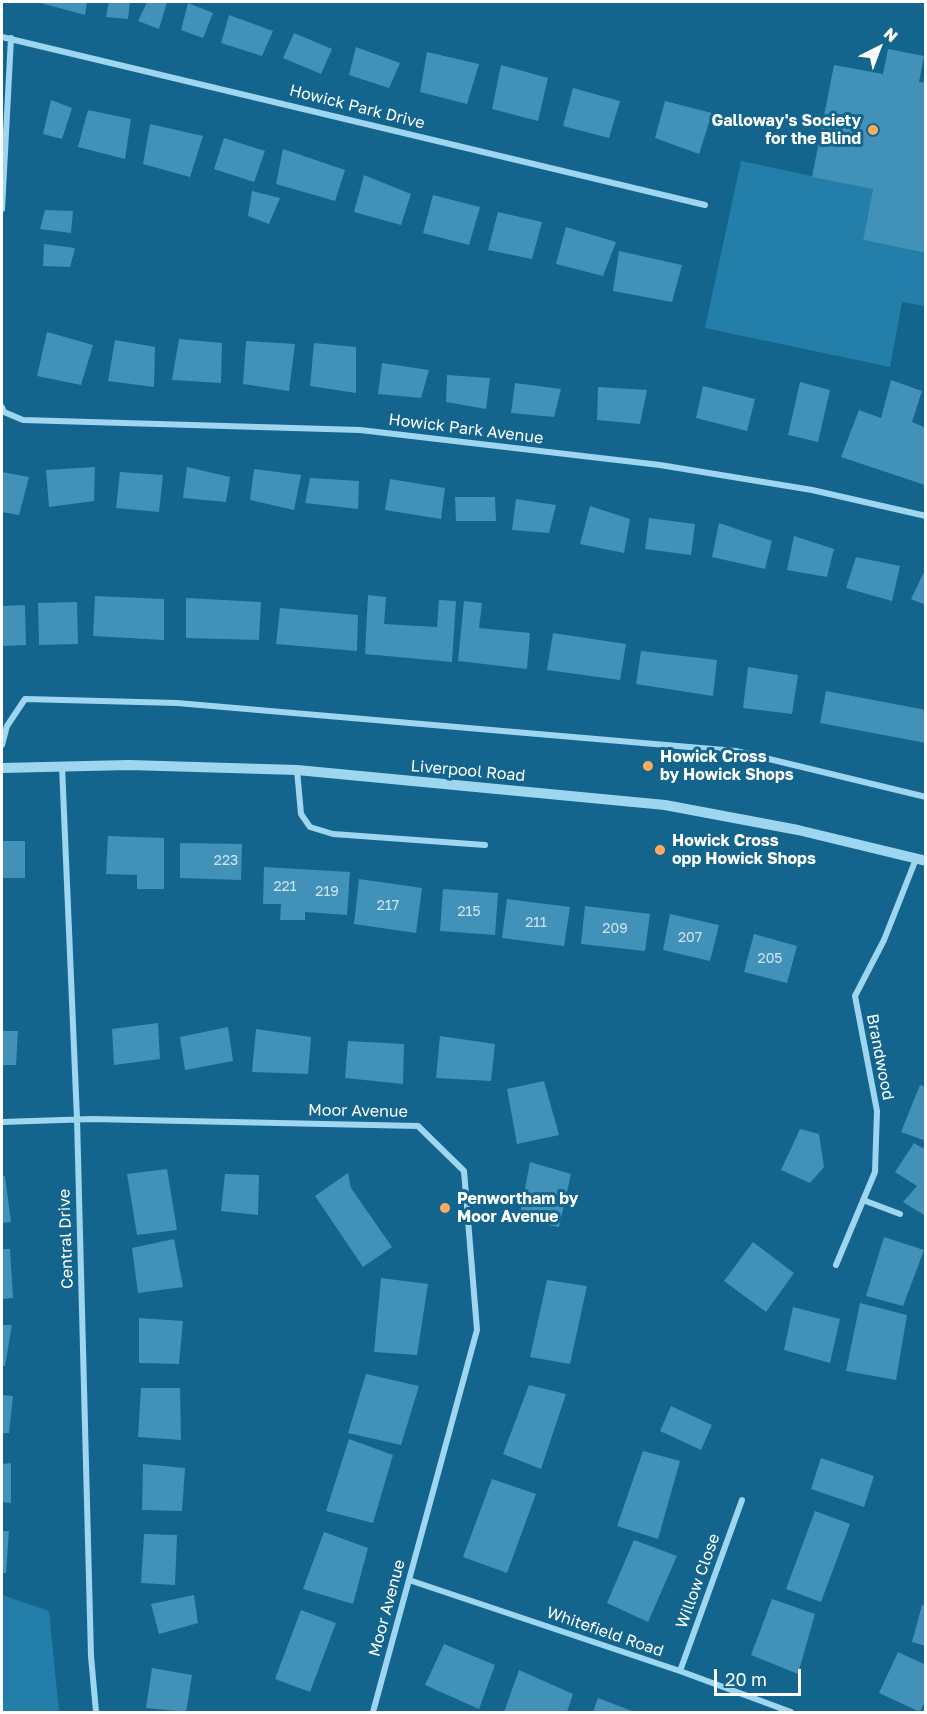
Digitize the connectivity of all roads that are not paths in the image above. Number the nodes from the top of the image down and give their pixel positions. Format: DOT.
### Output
graph roads {
  1 [pos="2,37"];
  2 [pos="11,38"];
  3 [pos="705,205"];
  4 [pos="2,209"];
  5 [pos="2,407"];
  6 [pos="926,516"];
  7 [pos="2,745"];
  8 [pos="62,766"];
  9 [pos="2,768"];
  10 [pos="297,770"];
  11 [pos="926,797"];
  12 [pos="485,845"];
  13 [pos="921,860"];
  14 [pos="77,1119"];
  15 [pos="2,1122"];
  16 [pos="863,1200"];
  17 [pos="900,1215"];
  18 [pos="836,1265"];
  19 [pos="742,1500"];
  20 [pos="409,1580"];
  21 [pos="680,1671"];
  22 [pos="96,1713"];
  23 [pos="373,1713"];
  24 [pos="791,1713"];
  1 -- 2 [label="street, Howick Park Drive"];
  2 -- 3 [label="street, Howick Park Drive"];
  2 -- 4 [label="street"];
  5 -- 6 [label="street, Howick Park Avenue"];
  7 -- 11 [label="street"];
  8 -- 9 [label="street, Liverpool Road"];
  8 -- 10 [label="street, Liverpool Road"];
  8 -- 14 [label="street, Central Drive"];
  10 -- 12 [label="street"];
  10 -- 13 [label="street, Liverpool Road"];
  13 -- 16 [label="street, Brandwood"];
  14 -- 15 [label="street, Moor Avenue"];
  14 -- 20 [label="street, Moor Avenue"];
  14 -- 22 [label="street, Central Drive"];
  16 -- 17 [label="street"];
  16 -- 18 [label="street, Brandwood"];
  19 -- 21 [label="street, Willow Close"];
  20 -- 21 [label="street, Whitefield Road"];
  20 -- 23 [label="street, Moor Avenue"];
  21 -- 24 [label="street, Whitefield Road"];
}
